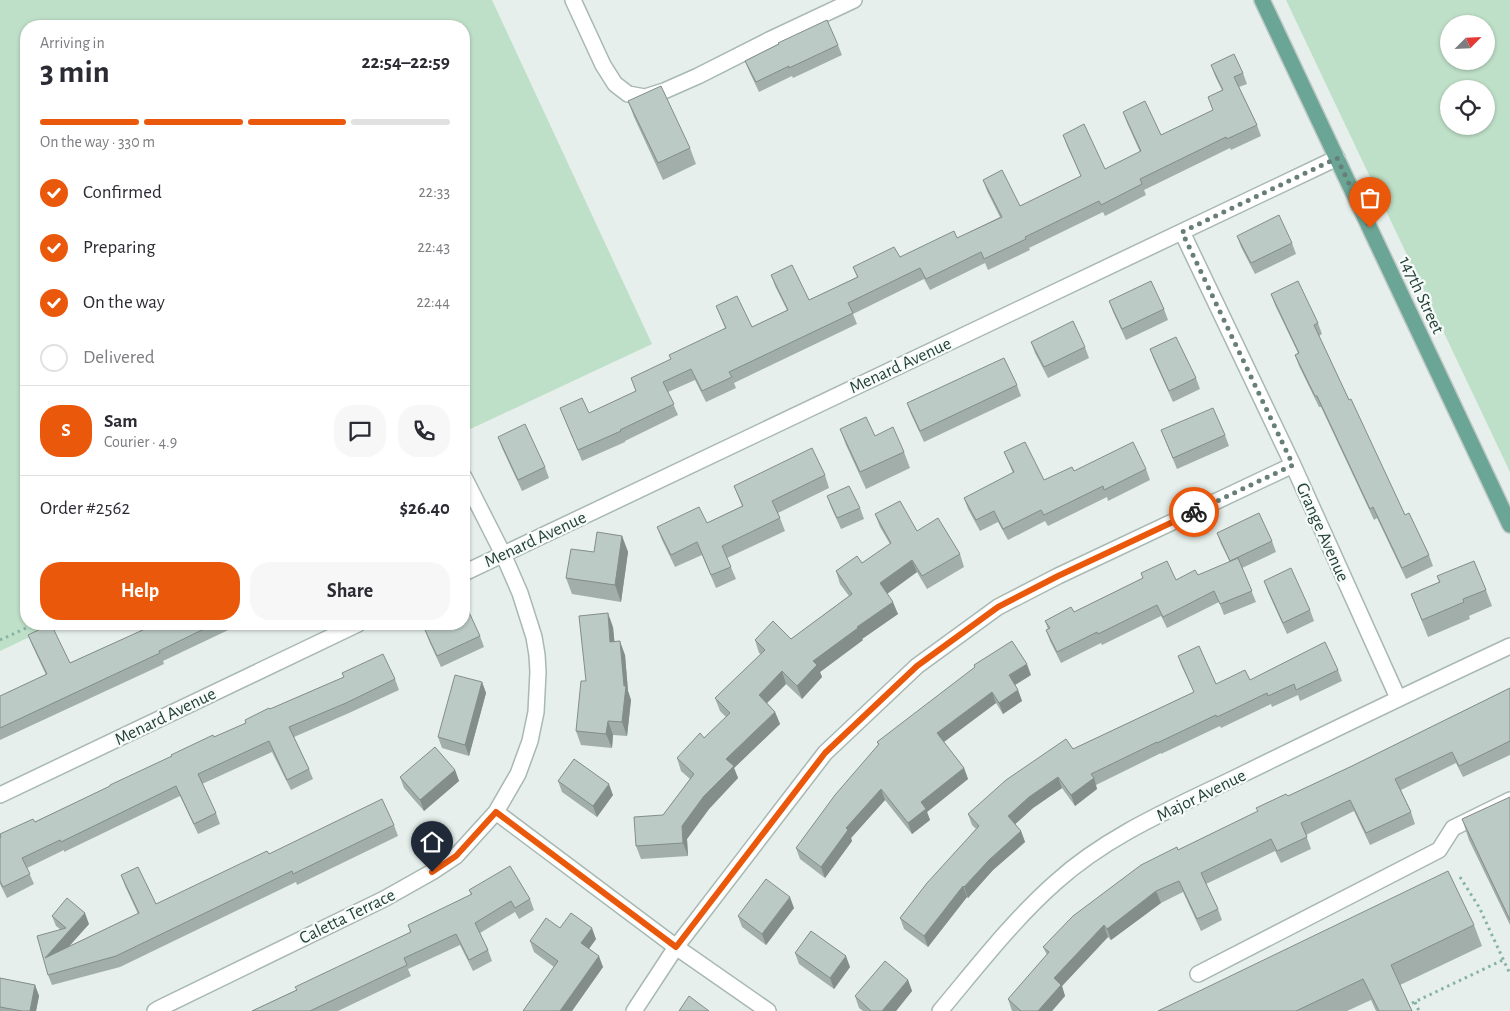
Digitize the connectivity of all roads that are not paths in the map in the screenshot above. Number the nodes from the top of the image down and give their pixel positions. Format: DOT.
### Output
graph roads {
  1 [pos="573,0"];
  2 [pos="1262,0"];
  3 [pos="846,2"];
  4 [pos="1337,158"];
  5 [pos="1182,232"];
  6 [pos="1293,465"];
  7 [pos="470,489"];
  8 [pos="1510,525"];
  9 [pos="503,554"];
  10 [pos="470,570"];
  11 [pos="345,630"];
  12 [pos="1510,646"];
  13 [pos="1398,698"];
  14 [pos="0,795"];
  15 [pos="1510,800"];
  16 [pos="496,812"];
  17 [pos="676,947"];
  18 [pos="1198,974"];
  19 [pos="155,1011"];
  20 [pos="634,1011"];
  21 [pos="768,1011"];
  22 [pos="940,1011"];
  1 -- 3 [label="street"];
  2 -- 4 [label="main road, 147th Street"];
  4 -- 5 [label="street, Menard Avenue"];
  4 -- 8 [label="main road, 147th Street"];
  5 -- 6 [label="street, Grange Avenue"];
  5 -- 9 [label="street, Menard Avenue"];
  6 -- 13 [label="street, Grange Avenue"];
  6 -- 17 [label="street"];
  7 -- 9 [label="street, Caletta Terrace"];
  9 -- 10 [label="street, Menard Avenue"];
  9 -- 16 [label="street, Caletta Terrace"];
  11 -- 14 [label="street, Menard Avenue"];
  12 -- 13 [label="street, Major Avenue"];
  13 -- 22 [label="street, Major Avenue"];
  15 -- 18 [label="street"];
  16 -- 17 [label="street"];
  16 -- 19 [label="street, Caletta Terrace"];
  17 -- 20 [label="street"];
  17 -- 21 [label="street"];
}
